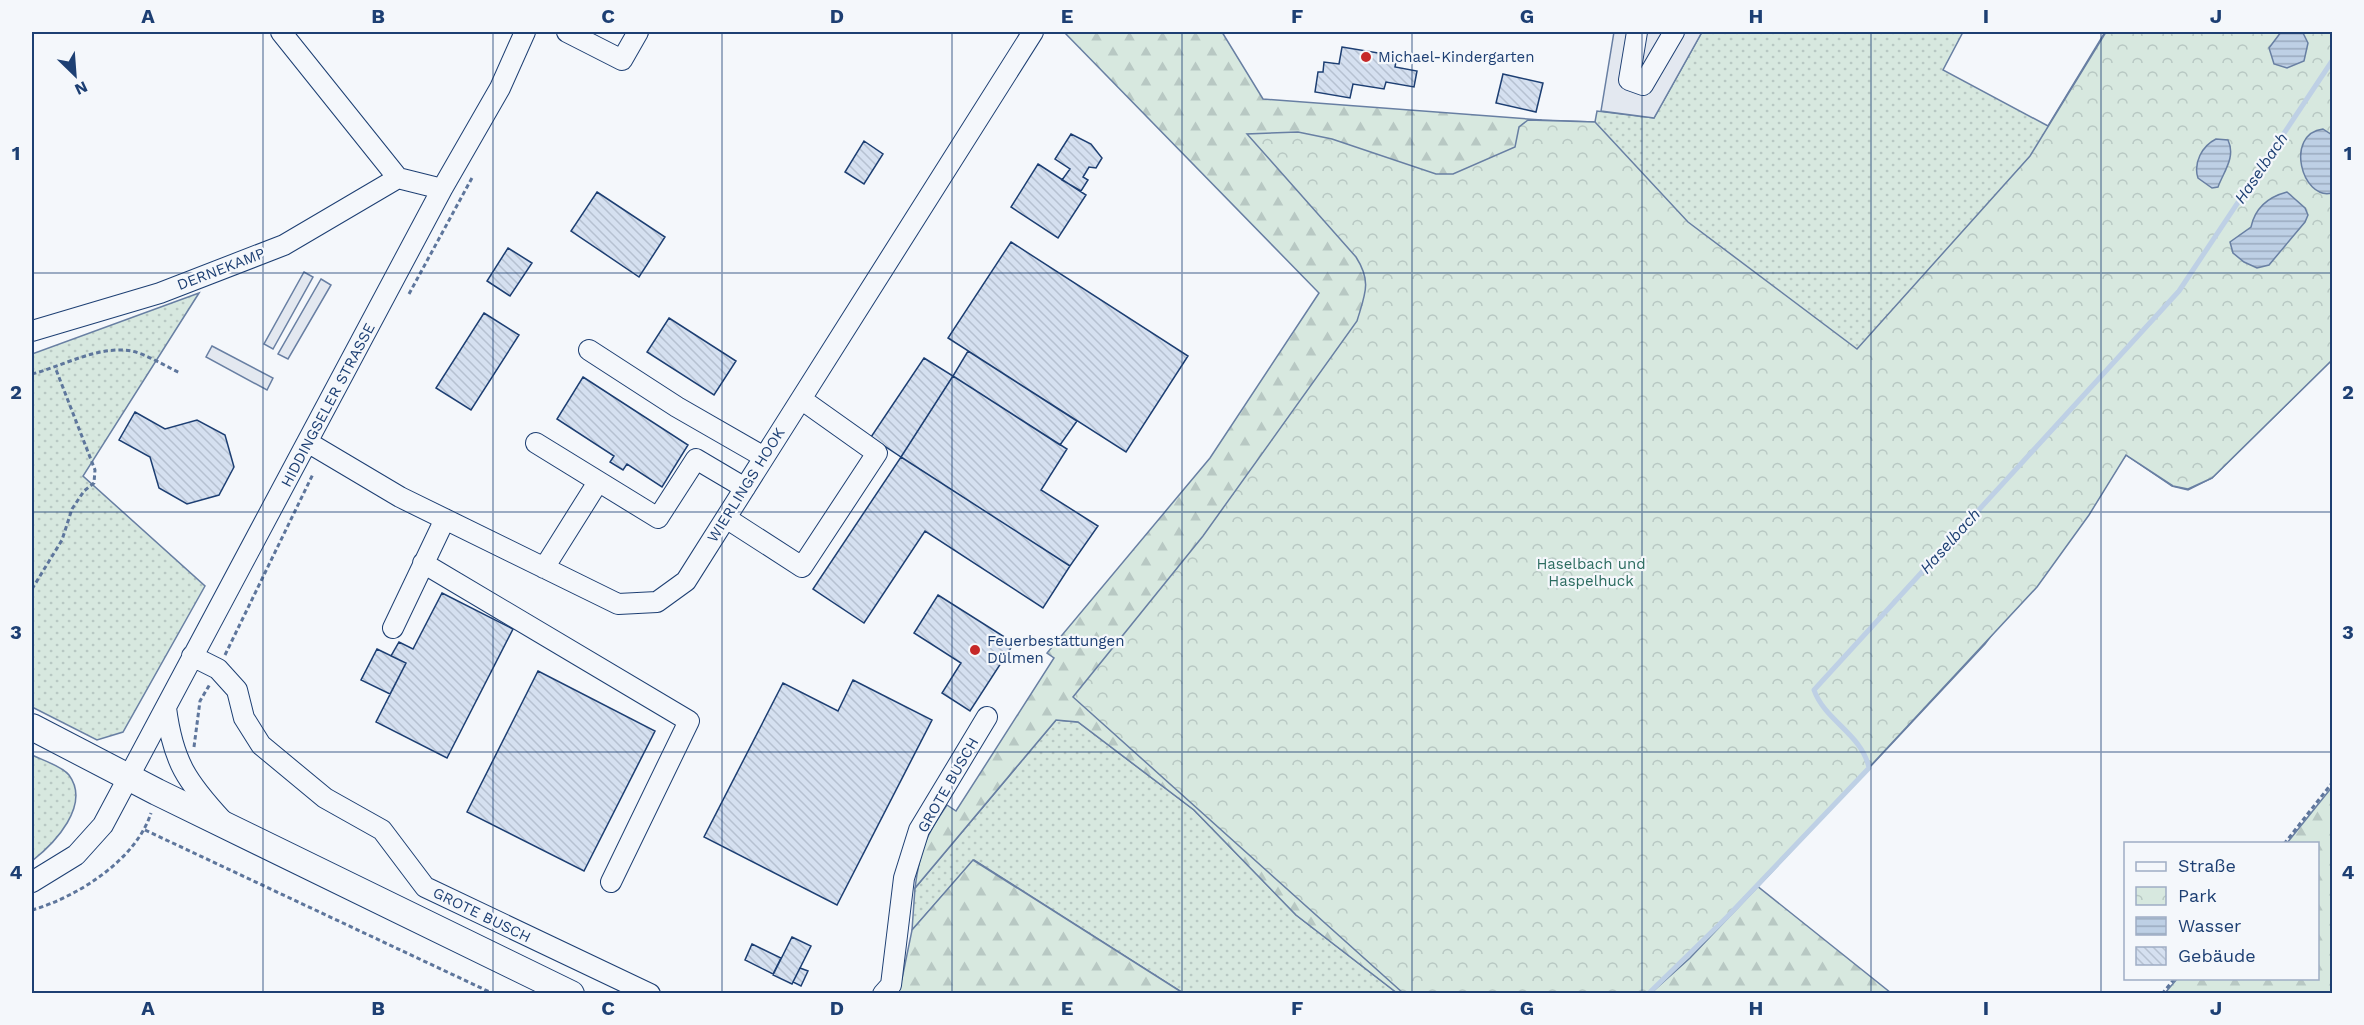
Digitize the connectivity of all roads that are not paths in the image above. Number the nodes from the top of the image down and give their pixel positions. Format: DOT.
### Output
graph roads {
  1 [pos="280,32"];
  2 [pos="525,32"];
  3 [pos="567,32"];
  4 [pos="638,32"];
  5 [pos="1033,32"];
  6 [pos="1637,32"];
  7 [pos="1674,32"];
  8 [pos="398,178"];
  9 [pos="442,189"];
  10 [pos="32,331"];
  11 [pos="589,350"];
  12 [pos="801,399"];
  13 [pos="536,443"];
  14 [pos="316,447"];
  15 [pos="764,457"];
  16 [pos="598,482"];
  17 [pos="745,488"];
  18 [pos="726,518"];
  19 [pos="444,519"];
  20 [pos="423,564"];
  21 [pos="544,568"];
  22 [pos="393,628"];
  23 [pos="192,656"];
  24 [pos="166,708"];
  25 [pos="987,717"];
  26 [pos="32,727"];
  27 [pos="129,778"];
  28 [pos="228,826"];
  29 [pos="32,882"];
  30 [pos="611,882"];
  31 [pos="571,993"];
  32 [pos="650,993"];
  33 [pos="883,993"];
  1 -- 8 [label="street"];
  2 -- 9 [label="street, HIDDINGSELER STRASSE"];
  3 -- 4 [label="street"];
  5 -- 12 [label="street, WIERLINGS HOOK"];
  6 -- 7 [label="street"];
  8 -- 9 [label="street"];
  8 -- 10 [label="street, DERNEKAMP"];
  9 -- 14 [label="street, HIDDINGSELER STRASSE"];
  11 -- 15 [label="street"];
  12 -- 15 [label="street, WIERLINGS HOOK"];
  12 -- 18 [label="street"];
  13 -- 16 [label="street"];
  14 -- 19 [label="street, WIERLINGS HOOK"];
  14 -- 23 [label="street, HIDDINGSELER STRASSE"];
  15 -- 17 [label="street, WIERLINGS HOOK"];
  16 -- 17 [label="street"];
  16 -- 21 [label="street"];
  17 -- 18 [label="street, WIERLINGS HOOK"];
  18 -- 21 [label="street, WIERLINGS HOOK"];
  19 -- 20 [label="street"];
  19 -- 21 [label="street, WIERLINGS HOOK"];
  20 -- 22 [label="street"];
  20 -- 30 [label="street"];
  23 -- 24 [label="street, HIDDINGSELER STRASSE"];
  23 -- 32 [label="street, GROTE BUSCH"];
  24 -- 27 [label="street, HIDDINGSELER STRASSE"];
  24 -- 28 [label="street"];
  25 -- 33 [label="street, GROTE BUSCH"];
  26 -- 27 [label="main road"];
  27 -- 28 [label="main road"];
  27 -- 29 [label="street"];
  28 -- 31 [label="main road"];
}
